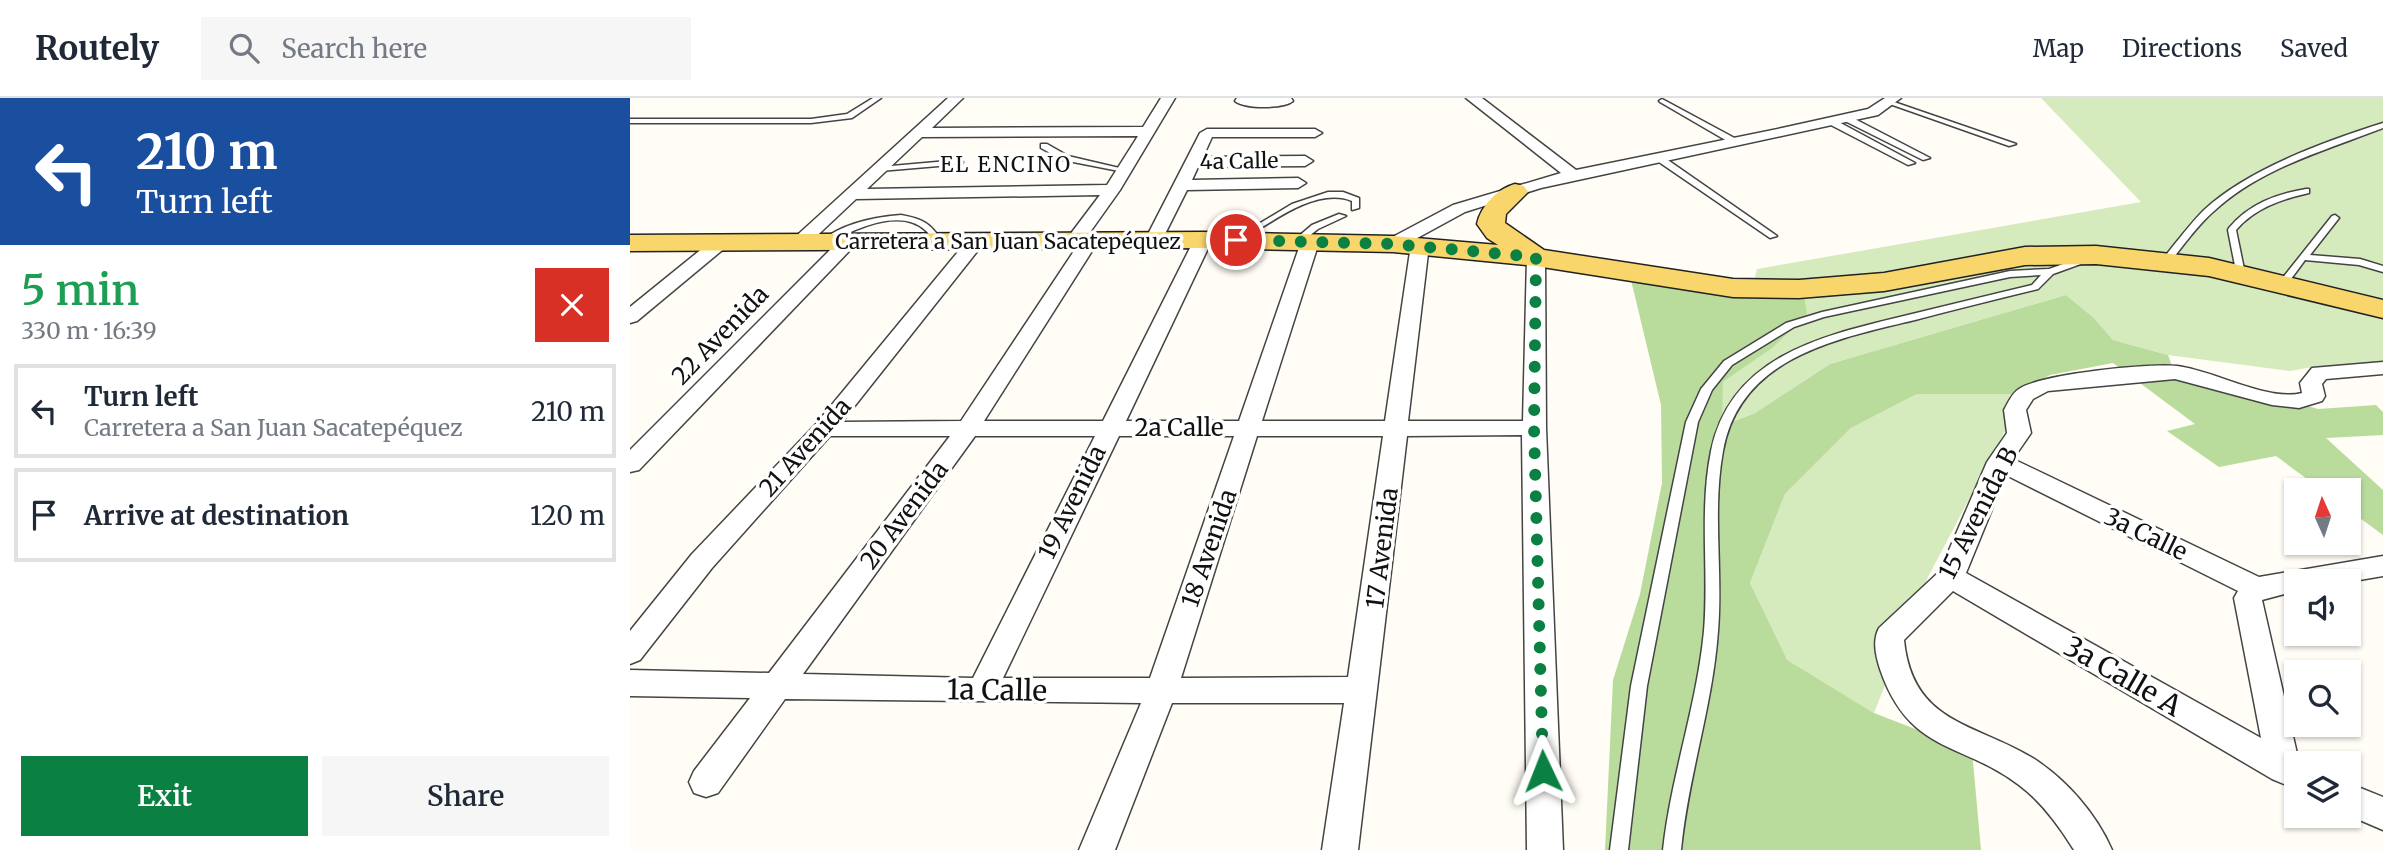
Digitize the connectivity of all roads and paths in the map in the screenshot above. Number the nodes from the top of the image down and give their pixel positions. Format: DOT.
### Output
graph roads {
  1 [pos="878,98"];
  2 [pos="956,98"];
  3 [pos="1168,98"];
  4 [pos="1473,98"];
  5 [pos="1287,99"];
  6 [pos="1891,100"];
  7 [pos="1662,101"];
  8 [pos="1242,102"];
  9 [pos="1839,120"];
  10 [pos="630,121"];
  11 [pos="2383,125"];
  12 [pos="1147,131"];
  13 [pos="920,133"];
  14 [pos="1272,133"];
  15 [pos="1315,133"];
  16 [pos="1737,143"];
  17 [pos="2012,144"];
  18 [pos="1044,146"];
  19 [pos="1659,158"];
  20 [pos="1926,159"];
  21 [pos="1305,161"];
  22 [pos="959,162"];
  23 [pos="1193,162"];
  24 [pos="1911,163"];
  25 [pos="880,169"];
  26 [pos="1124,170"];
  27 [pos="1573,175"];
  28 [pos="1298,183"];
  29 [pos="1181,185"];
  30 [pos="1112,190"];
  31 [pos="2306,191"];
  32 [pos="1516,192"];
  33 [pos="853,194"];
  34 [pos="1354,208"];
  35 [pos="1342,216"];
  36 [pos="2335,218"];
  37 [pos="1773,236"];
  38 [pos="978,240"];
  39 [pos="1082,240"];
  40 [pos="1154,240"];
  41 [pos="1203,240"];
  42 [pos="1236,240"];
  43 [pos="1303,242"];
  44 [pos="630,243"];
  45 [pos="720,243"];
  46 [pos="823,243"];
  47 [pos="1406,245"];
  48 [pos="2096,255"];
  49 [pos="1536,257"];
  50 [pos="2304,257"];
  51 [pos="2167,260"];
  52 [pos="2383,269"];
  53 [pos="2050,272"];
  54 [pos="2240,274"];
  55 [pos="2282,285"];
  56 [pos="2383,309"];
  57 [pos="630,317"];
  58 [pos="2383,368"];
  59 [pos="1108,427"];
  60 [pos="1250,428"];
  61 [pos="1534,428"];
  62 [pos="824,429"];
  63 [pos="968,429"];
  64 [pos="1397,429"];
  65 [pos="1999,462"];
  66 [pos="630,464"];
  67 [pos="2383,566"];
  68 [pos="2361,570"];
  69 [pos="1951,578"];
  70 [pos="2284,584"];
  71 [pos="2256,589"];
  72 [pos="630,652"];
  73 [pos="630,683"];
  74 [pos="778,685"];
  75 [pos="1363,690"];
  76 [pos="982,691"];
  77 [pos="1161,691"];
  78 [pos="2285,751"];
  79 [pos="2284,768"];
  80 [pos="706,782"];
  81 [pos="2361,804"];
  82 [pos="2383,814"];
  83 [pos="1097,850"];
  84 [pos="1340,850"];
  85 [pos="1545,850"];
  86 [pos="1619,850"];
  87 [pos="1672,850"];
  88 [pos="2094,850"];
  1 -- 10 [label="lane"];
  2 -- 13 [label="street, 22 Avenida"];
  3 -- 12 [label="street"];
  4 -- 27 [label="street"];
  5 -- 8 [label="street"];
  5 -- 14 [label="street"];
  6 -- 9 [label="street"];
  6 -- 17 [label="lane"];
  7 -- 16 [label="lane"];
  9 -- 16 [label="street"];
  9 -- 20 [label="lane"];
  9 -- 24 [label="lane"];
  11 -- 51 [label="lane"];
  12 -- 13 [label="street"];
  12 -- 26 [label="street"];
  13 -- 25 [label="street, 22 Avenida"];
  14 -- 15 [label="street"];
  14 -- 23 [label="street"];
  16 -- 19 [label="street"];
  18 -- 26 [label="lane"];
  19 -- 27 [label="street"];
  19 -- 37 [label="lane"];
  21 -- 23 [label="street"];
  22 -- 25 [label="lane"];
  23 -- 29 [label="street"];
  25 -- 33 [label="street, 22 Avenida"];
  26 -- 30 [label="street"];
  27 -- 32 [label="street"];
  28 -- 29 [label="street, 4a Calle"];
  29 -- 40 [label="street"];
  30 -- 33 [label="street"];
  30 -- 39 [label="street"];
  31 -- 54 [label="lane"];
  32 -- 47 [label="street"];
  32 -- 49 [label="main road"];
  33 -- 46 [label="street, 22 Avenida"];
  34 -- 42 [label="lane"];
  35 -- 43 [label="lane"];
  36 -- 50 [label="lane"];
  38 -- 39 [label="main road, Carretera a San Juan Sacatepéquez"];
  38 -- 46 [label="main road, Carretera a San Juan Sacatepéquez"];
  38 -- 62 [label="street, 21 Avenida"];
  39 -- 40 [label="main road, Carretera a San Juan Sacatepéquez"];
  39 -- 63 [label="street, 20 Avenida"];
  40 -- 41 [label="main road, Carretera a San Juan Sacatepéquez"];
  41 -- 42 [label="main road, Carretera a San Juan Sacatepéquez"];
  41 -- 59 [label="street, 19 Avenida"];
  42 -- 43 [label="main road, Carretera a San Juan Sacatepéquez"];
  43 -- 47 [label="main road, Carretera a San Juan Sacatepéquez"];
  43 -- 60 [label="street, 18 Avenida"];
  44 -- 45 [label="main road, Carretera a San Juan Sacatepéquez"];
  45 -- 46 [label="main road, Carretera a San Juan Sacatepéquez"];
  45 -- 57 [label="street"];
  46 -- 66 [label="street, 22 Avenida"];
  47 -- 49 [label="main road, Carretera a San Juan Sacatepéquez"];
  47 -- 64 [label="street, 17 Avenida"];
  48 -- 49 [label="main road, Carretera a San Juan Sacatepéquez"];
  48 -- 51 [label="main road, Carretera a San Juan Sacatepéquez"];
  48 -- 53 [label="lane"];
  49 -- 61 [label="street"];
  50 -- 52 [label="lane"];
  50 -- 55 [label="lane"];
  51 -- 54 [label="main road, Carretera a San Juan Sacatepéquez"];
  53 -- 86 [label="lane"];
  53 -- 87 [label="lane"];
  54 -- 55 [label="main road, Carretera a San Juan Sacatepéquez"];
  55 -- 56 [label="main road, Carretera a San Juan Sacatepéquez"];
  58 -- 65 [label="street, 15 Avenida B"];
  59 -- 60 [label="street, 2a Calle"];
  59 -- 63 [label="street, 2a Calle"];
  59 -- 76 [label="street, 19 Avenida"];
  60 -- 64 [label="street, 2a Calle"];
  60 -- 77 [label="street, 18 Avenida"];
  61 -- 64 [label="street, 2a Calle"];
  61 -- 85 [label="street"];
  62 -- 63 [label="street, 2a Calle"];
  62 -- 72 [label="street, 21 Avenida"];
  63 -- 74 [label="street, 20 Avenida"];
  64 -- 75 [label="street, 17 Avenida"];
  65 -- 69 [label="street, 15 Avenida B"];
  65 -- 71 [label="street, 3a Calle"];
  67 -- 68 [label="street"];
  69 -- 79 [label="street, 3a Calle A"];
  69 -- 88 [label="street, 15 Avenida B"];
  70 -- 71 [label="street"];
  71 -- 78 [label="street"];
  73 -- 74 [label="street, 1a Calle"];
  74 -- 76 [label="street, 1a Calle"];
  74 -- 80 [label="street, 20 Avenida"];
  75 -- 77 [label="street, 1a Calle"];
  75 -- 84 [label="street, 17 Avenida"];
  76 -- 77 [label="street, 1a Calle"];
  77 -- 83 [label="street, 18 Avenida"];
  81 -- 82 [label="street"];
}
